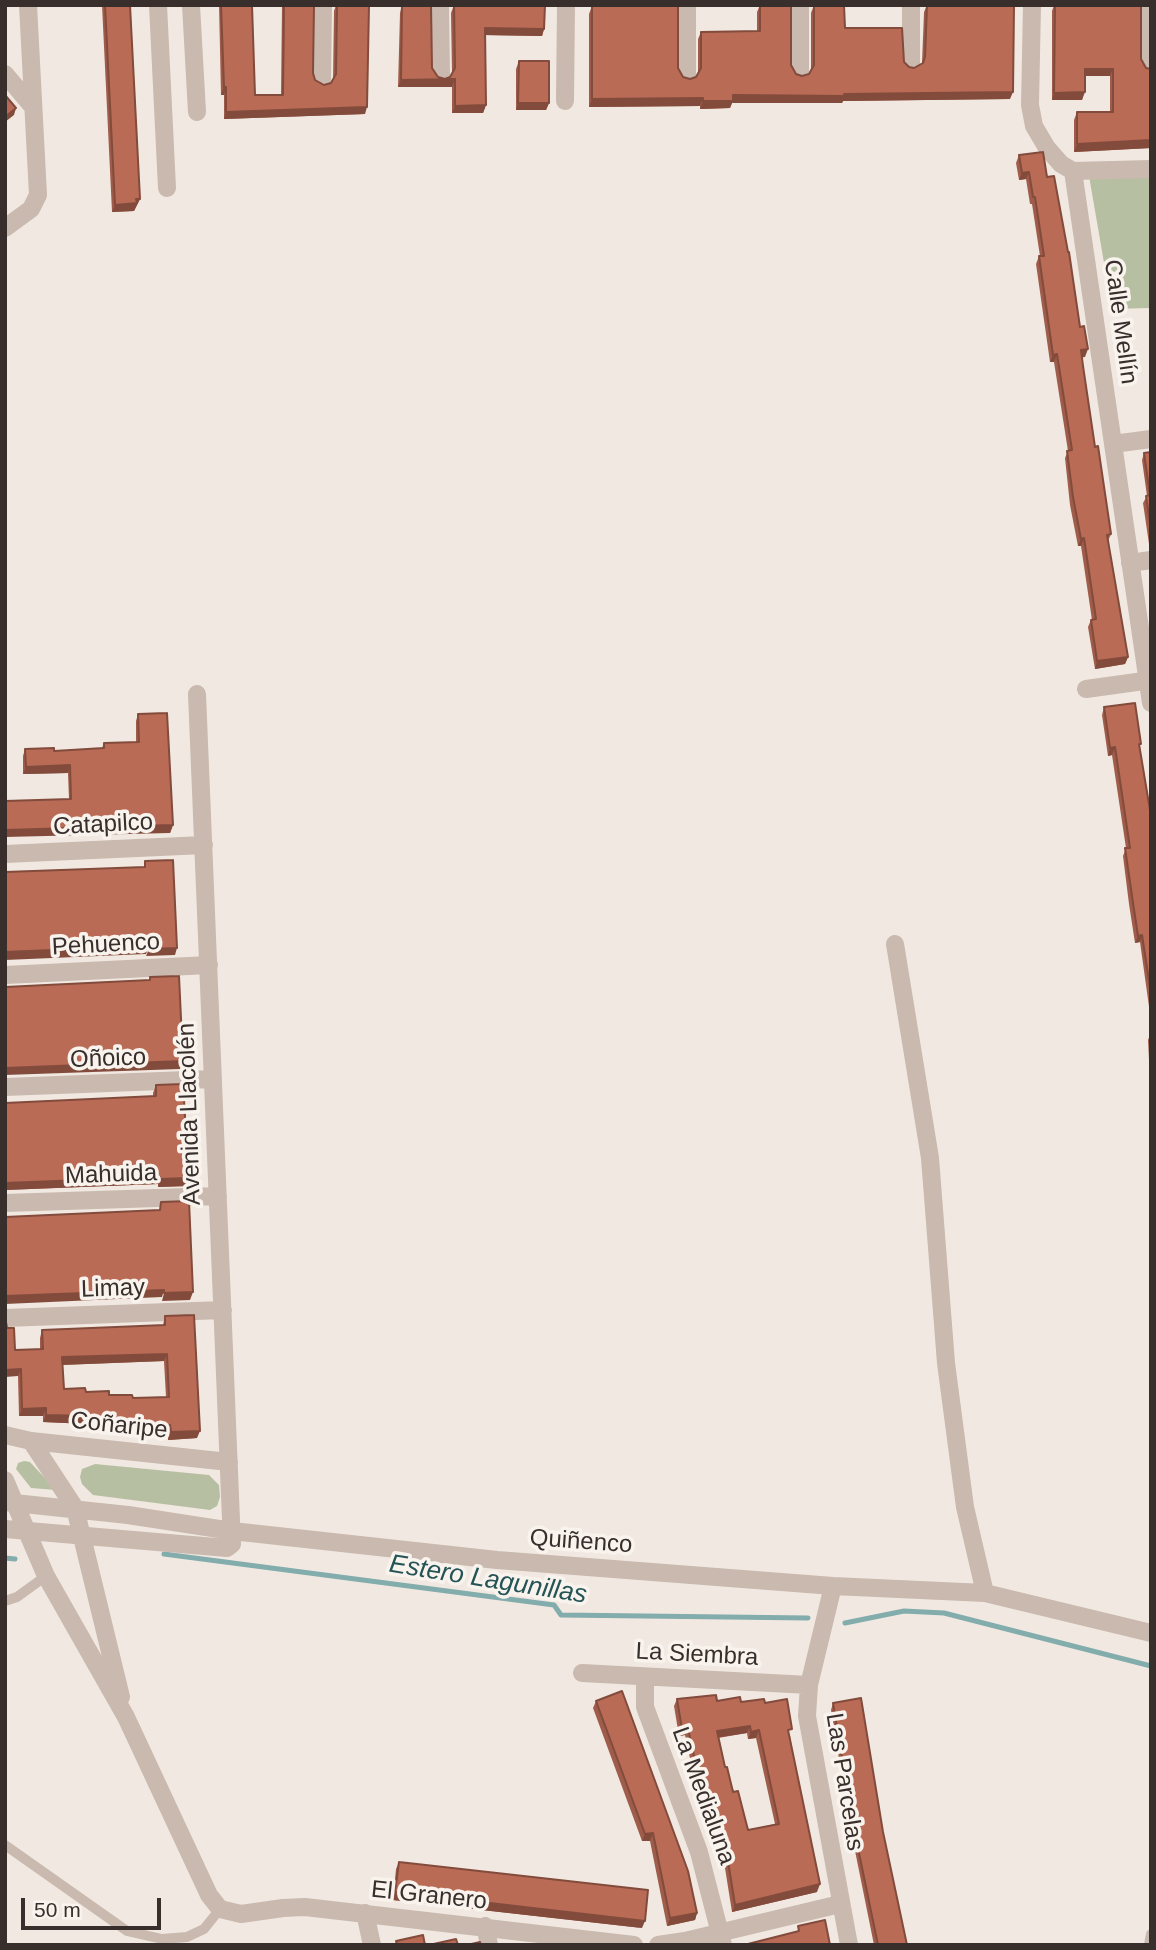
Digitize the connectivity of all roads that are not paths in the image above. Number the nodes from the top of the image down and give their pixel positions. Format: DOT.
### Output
graph roads {
  1 [pos="28,5"];
  2 [pos="158,5"];
  3 [pos="191,5"];
  4 [pos="323,5"];
  5 [pos="440,5"];
  6 [pos="566,5"];
  7 [pos="687,5"];
  8 [pos="800,5"];
  9 [pos="911,5"];
  10 [pos="1032,5"];
  11 [pos="1150,5"];
  12 [pos="911,64"];
  13 [pos="1150,66"];
  14 [pos="800,72"];
  15 [pos="5,74"];
  16 [pos="441,75"];
  17 [pos="687,75"];
  18 [pos="322,82"];
  19 [pos="565,101"];
  20 [pos="33,107"];
  21 [pos="197,112"];
  22 [pos="1151,169"];
  23 [pos="1073,171"];
  24 [pos="167,188"];
  25 [pos="5,228"];
  26 [pos="1151,439"];
  27 [pos="1113,444"];
  28 [pos="1151,559"];
  29 [pos="1130,563"];
  30 [pos="1149,680"];
  31 [pos="1086,689"];
  32 [pos="197,694"];
  33 [pos="1151,703"];
  34 [pos="204,845"];
  35 [pos="5,854"];
  36 [pos="895,944"];
  37 [pos="209,965"];
  38 [pos="5,975"];
  39 [pos="213,1079"];
  40 [pos="5,1087"];
  41 [pos="218,1196"];
  42 [pos="5,1203"];
  43 [pos="223,1310"];
  44 [pos="5,1318"];
  45 [pos="5,1435"];
  46 [pos="31,1441"];
  47 [pos="229,1462"];
  48 [pos="5,1480"];
  49 [pos="10,1502"];
  50 [pos="75,1508"];
  51 [pos="5,1529"];
  52 [pos="28,1531"];
  53 [pos="232,1531"];
  54 [pos="83,1537"];
  55 [pos="46,1576"];
  56 [pos="833,1586"];
  57 [pos="985,1593"];
  58 [pos="5,1601"];
  59 [pos="1151,1633"];
  60 [pos="582,1673"];
  61 [pos="645,1676"];
  62 [pos="809,1685"];
  63 [pos="126,1717"];
  64 [pos="5,1845"];
  65 [pos="840,1903"];
  66 [pos="220,1909"];
  67 [pos="365,1913"];
  68 [pos="485,1926"];
  69 [pos="1151,1934"];
  70 [pos="721,1939"];
  71 [pos="606,1943"];
  72 [pos="372,1945"];
  73 [pos="489,1945"];
  74 [pos="634,1945"];
  75 [pos="657,1945"];
  76 [pos="849,1945"];
  77 [pos="1149,1945"];
  1 -- 20 [label="street"];
  2 -- 24 [label="street"];
  3 -- 21 [label="street"];
  4 -- 18 [label="street"];
  5 -- 16 [label="street"];
  6 -- 19 [label="street"];
  7 -- 17 [label="street"];
  8 -- 14 [label="street"];
  9 -- 12 [label="street"];
  10 -- 23 [label="street"];
  11 -- 13 [label="street"];
  15 -- 20 [label="street"];
  20 -- 25 [label="street"];
  22 -- 23 [label="street"];
  23 -- 27 [label="street, Calle Mellín"];
  26 -- 27 [label="street"];
  27 -- 29 [label="street, Calle Mellín"];
  28 -- 29 [label="street"];
  29 -- 30 [label="street, Calle Mellín"];
  30 -- 31 [label="street"];
  30 -- 33 [label="street, Calle Mellín"];
  32 -- 34 [label="street, Avenida Llacolén"];
  34 -- 35 [label="street, Catapilco"];
  34 -- 37 [label="street, Avenida Llacolén"];
  36 -- 57 [label="street"];
  37 -- 38 [label="street, Pehuenco"];
  37 -- 39 [label="street, Avenida Llacolén"];
  39 -- 40 [label="street, Oñoico"];
  39 -- 41 [label="street, Avenida Llacolén"];
  41 -- 42 [label="street, Mahuida"];
  41 -- 43 [label="street, Avenida Llacolén"];
  43 -- 44 [label="street, Limay"];
  43 -- 47 [label="street, Avenida Llacolén"];
  45 -- 46 [label="street, Coñaripe"];
  46 -- 47 [label="street, Coñaripe"];
  46 -- 50 [label="street"];
  47 -- 53 [label="street, Avenida Llacolén"];
  48 -- 49 [label="street"];
  49 -- 50 [label="street, Quiñenco"];
  49 -- 52 [label="street"];
  50 -- 53 [label="street, Quiñenco"];
  50 -- 54 [label="street"];
  51 -- 52 [label="street"];
  52 -- 54 [label="street"];
  52 -- 55 [label="street"];
  53 -- 54 [label="street"];
  53 -- 56 [label="street, Quiñenco"];
  54 -- 63 [label="street"];
  55 -- 58 [label="lane"];
  55 -- 63 [label="street"];
  56 -- 57 [label="street, Quiñenco"];
  56 -- 62 [label="street, Las Parcelas"];
  57 -- 59 [label="street, Quiñenco"];
  60 -- 61 [label="street, La Siembra"];
  61 -- 62 [label="street, La Siembra"];
  61 -- 70 [label="street, La Medialuna"];
  62 -- 65 [label="street, Las Parcelas"];
  63 -- 66 [label="street"];
  64 -- 66 [label="lane"];
  65 -- 70 [label="street"];
  65 -- 76 [label="street, Las Parcelas"];
  66 -- 67 [label="street, El Granero"];
  67 -- 68 [label="street, El Granero"];
  67 -- 72 [label="street"];
  68 -- 71 [label="street, El Granero"];
  68 -- 73 [label="street"];
  69 -- 77 [label="lane"];
  70 -- 75 [label="street"];
  71 -- 74 [label="street, El Granero"];
}
